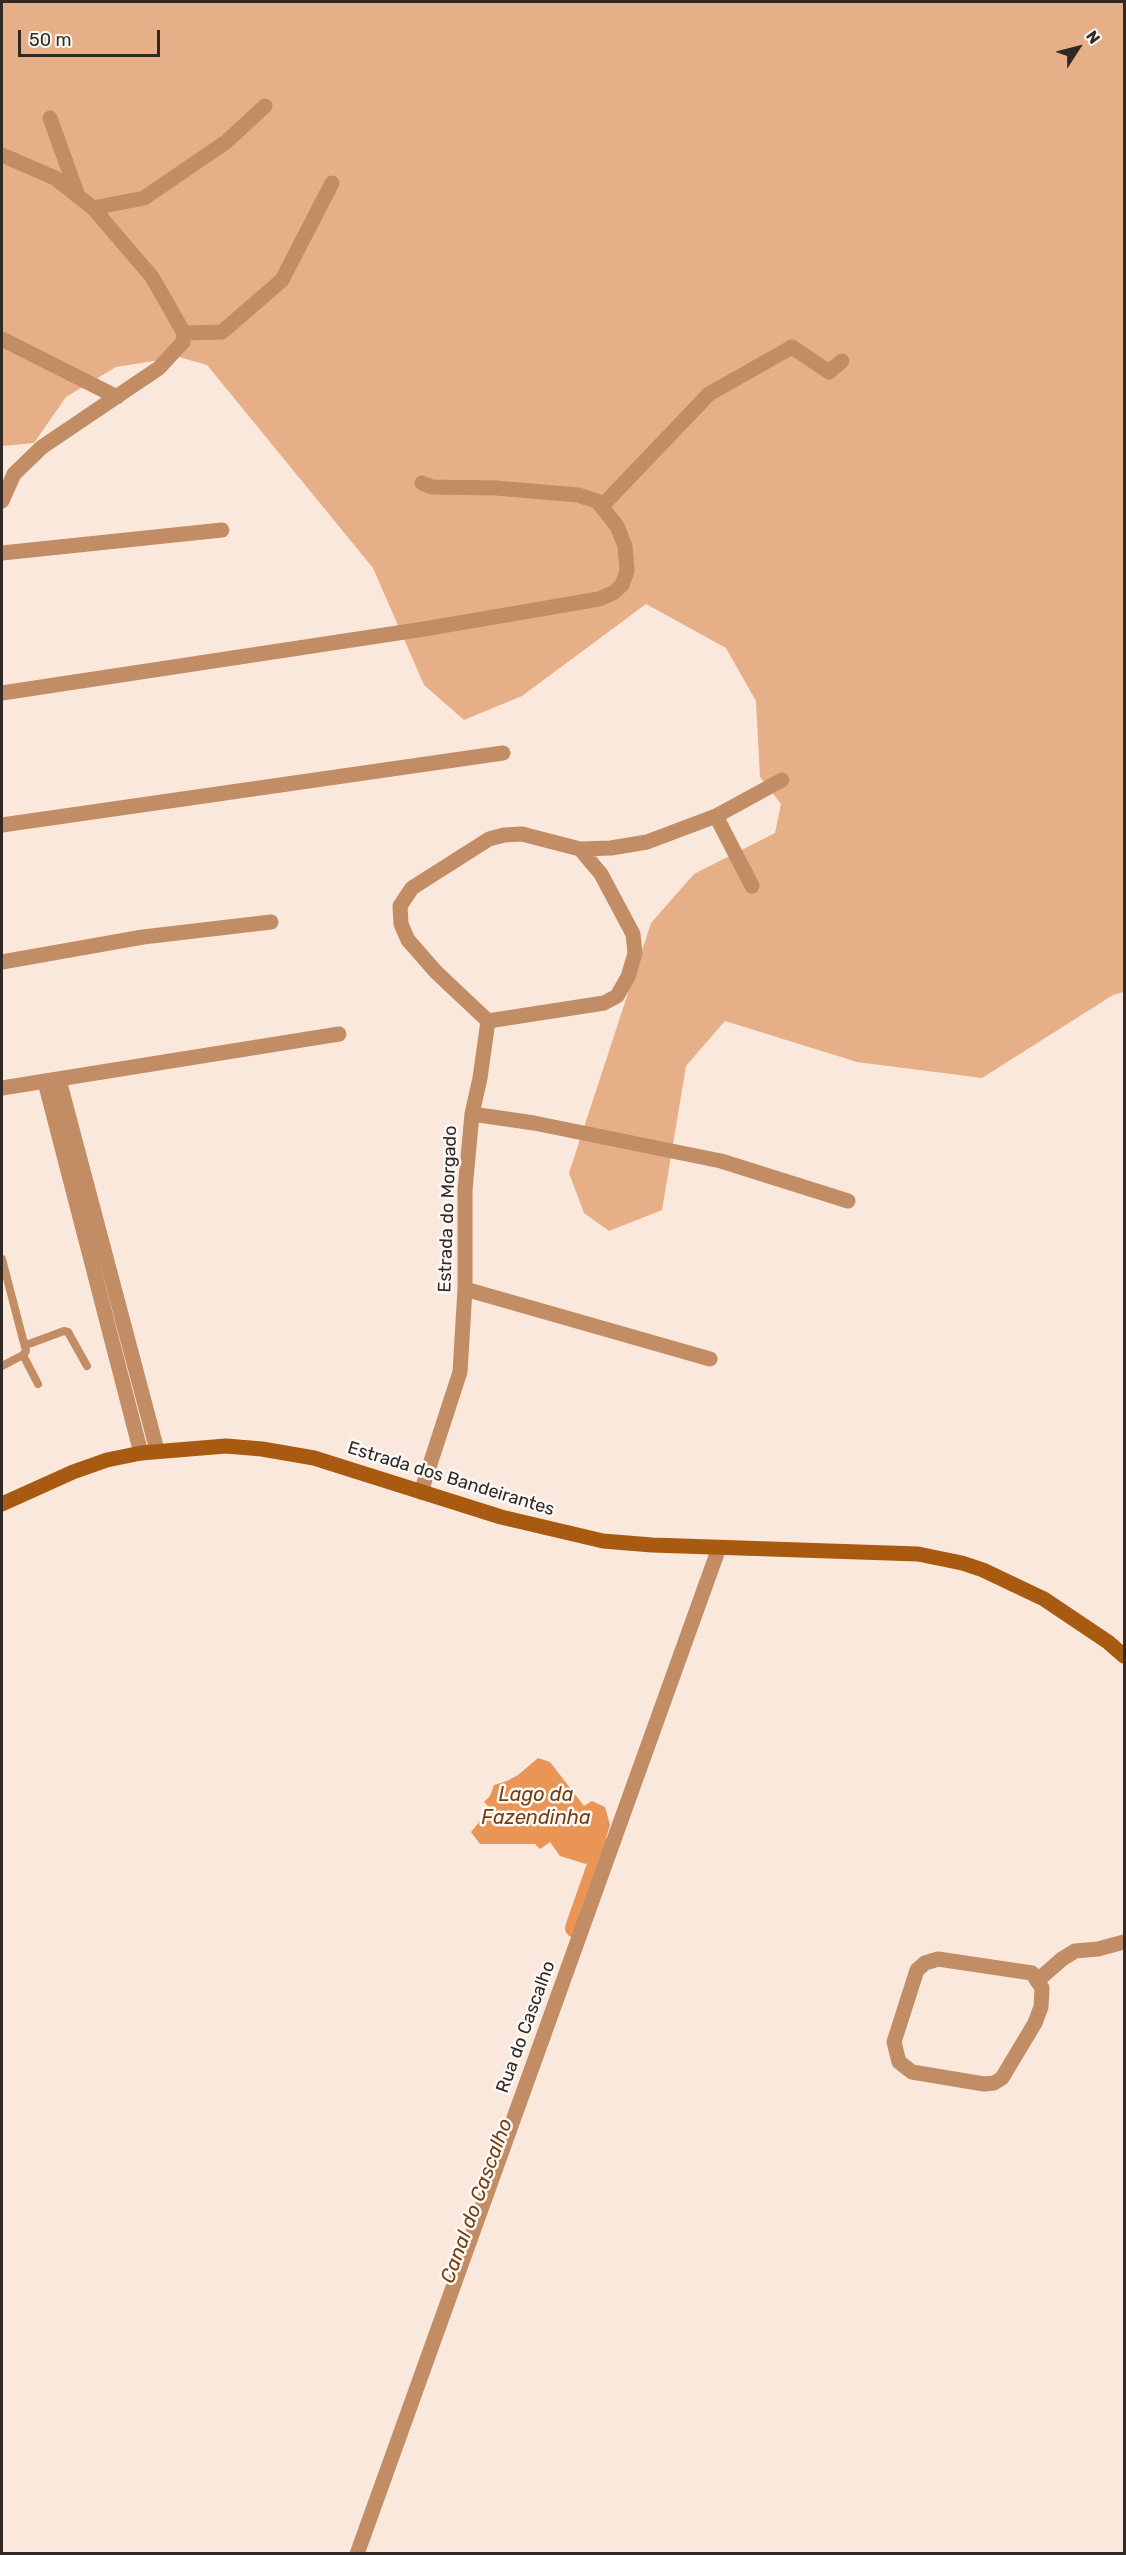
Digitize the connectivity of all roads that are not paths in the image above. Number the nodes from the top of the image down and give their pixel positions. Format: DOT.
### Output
graph roads {
  1 [pos="265,106"];
  2 [pos="50,118"];
  3 [pos="2,155"];
  4 [pos="332,183"];
  5 [pos="78,196"];
  6 [pos="93,208"];
  7 [pos="184,333"];
  8 [pos="2,339"];
  9 [pos="842,361"];
  10 [pos="117,397"];
  11 [pos="423,483"];
  12 [pos="2,501"];
  13 [pos="602,506"];
  14 [pos="222,530"];
  15 [pos="2,553"];
  16 [pos="2,693"];
  17 [pos="503,753"];
  18 [pos="782,780"];
  19 [pos="716,816"];
  20 [pos="2,825"];
  21 [pos="580,849"];
  22 [pos="752,886"];
  23 [pos="271,922"];
  24 [pos="2,962"];
  25 [pos="488,1021"];
  26 [pos="339,1035"];
  27 [pos="52,1081"];
  28 [pos="2,1088"];
  29 [pos="472,1114"];
  30 [pos="848,1201"];
  31 [pos="2,1259"];
  32 [pos="465,1289"];
  33 [pos="26,1346"];
  34 [pos="23,1355"];
  35 [pos="710,1359"];
  36 [pos="2,1366"];
  37 [pos="87,1366"];
  38 [pos="39,1384"];
  39 [pos="157,1450"];
  40 [pos="141,1453"];
  41 [pos="421,1492"];
  42 [pos="2,1504"];
  43 [pos="719,1548"];
  44 [pos="1125,1656"];
  45 [pos="1125,1942"];
  46 [pos="1037,1981"];
  47 [pos="357,2553"];
  1 -- 6 [label="street"];
  2 -- 5 [label="street"];
  3 -- 5 [label="street"];
  4 -- 7 [label="street"];
  5 -- 6 [label="street"];
  6 -- 7 [label="street"];
  7 -- 10 [label="street"];
  8 -- 10 [label="street"];
  9 -- 13 [label="street"];
  10 -- 12 [label="street"];
  11 -- 13 [label="street"];
  13 -- 16 [label="street"];
  14 -- 15 [label="street"];
  17 -- 20 [label="street"];
  18 -- 19 [label="street"];
  19 -- 21 [label="street"];
  19 -- 22 [label="street"];
  21 -- 25 [label="street"];
  21 -- 25 [label="street"];
  23 -- 24 [label="street"];
  25 -- 29 [label="street, Estrada do Morgado"];
  26 -- 27 [label="street"];
  27 -- 28 [label="street"];
  27 -- 39 [label="street"];
  27 -- 40 [label="street"];
  29 -- 30 [label="street"];
  29 -- 32 [label="street, Estrada do Morgado"];
  31 -- 33 [label="lane"];
  32 -- 35 [label="street"];
  32 -- 41 [label="street, Estrada do Morgado"];
  33 -- 34 [label="lane"];
  33 -- 37 [label="lane"];
  34 -- 36 [label="lane"];
  34 -- 38 [label="lane"];
  39 -- 40 [label="main road, Estrada dos Bandeirantes"];
  39 -- 41 [label="main road, Estrada dos Bandeirantes"];
  40 -- 42 [label="main road, Estrada dos Bandeirantes"];
  41 -- 43 [label="main road, Estrada dos Bandeirantes"];
  43 -- 44 [label="main road, Estrada dos Bandeirantes"];
  43 -- 47 [label="street, Rua do Cascalho"];
  45 -- 46 [label="street"];
  46 -- 46 [label="street"];
}
